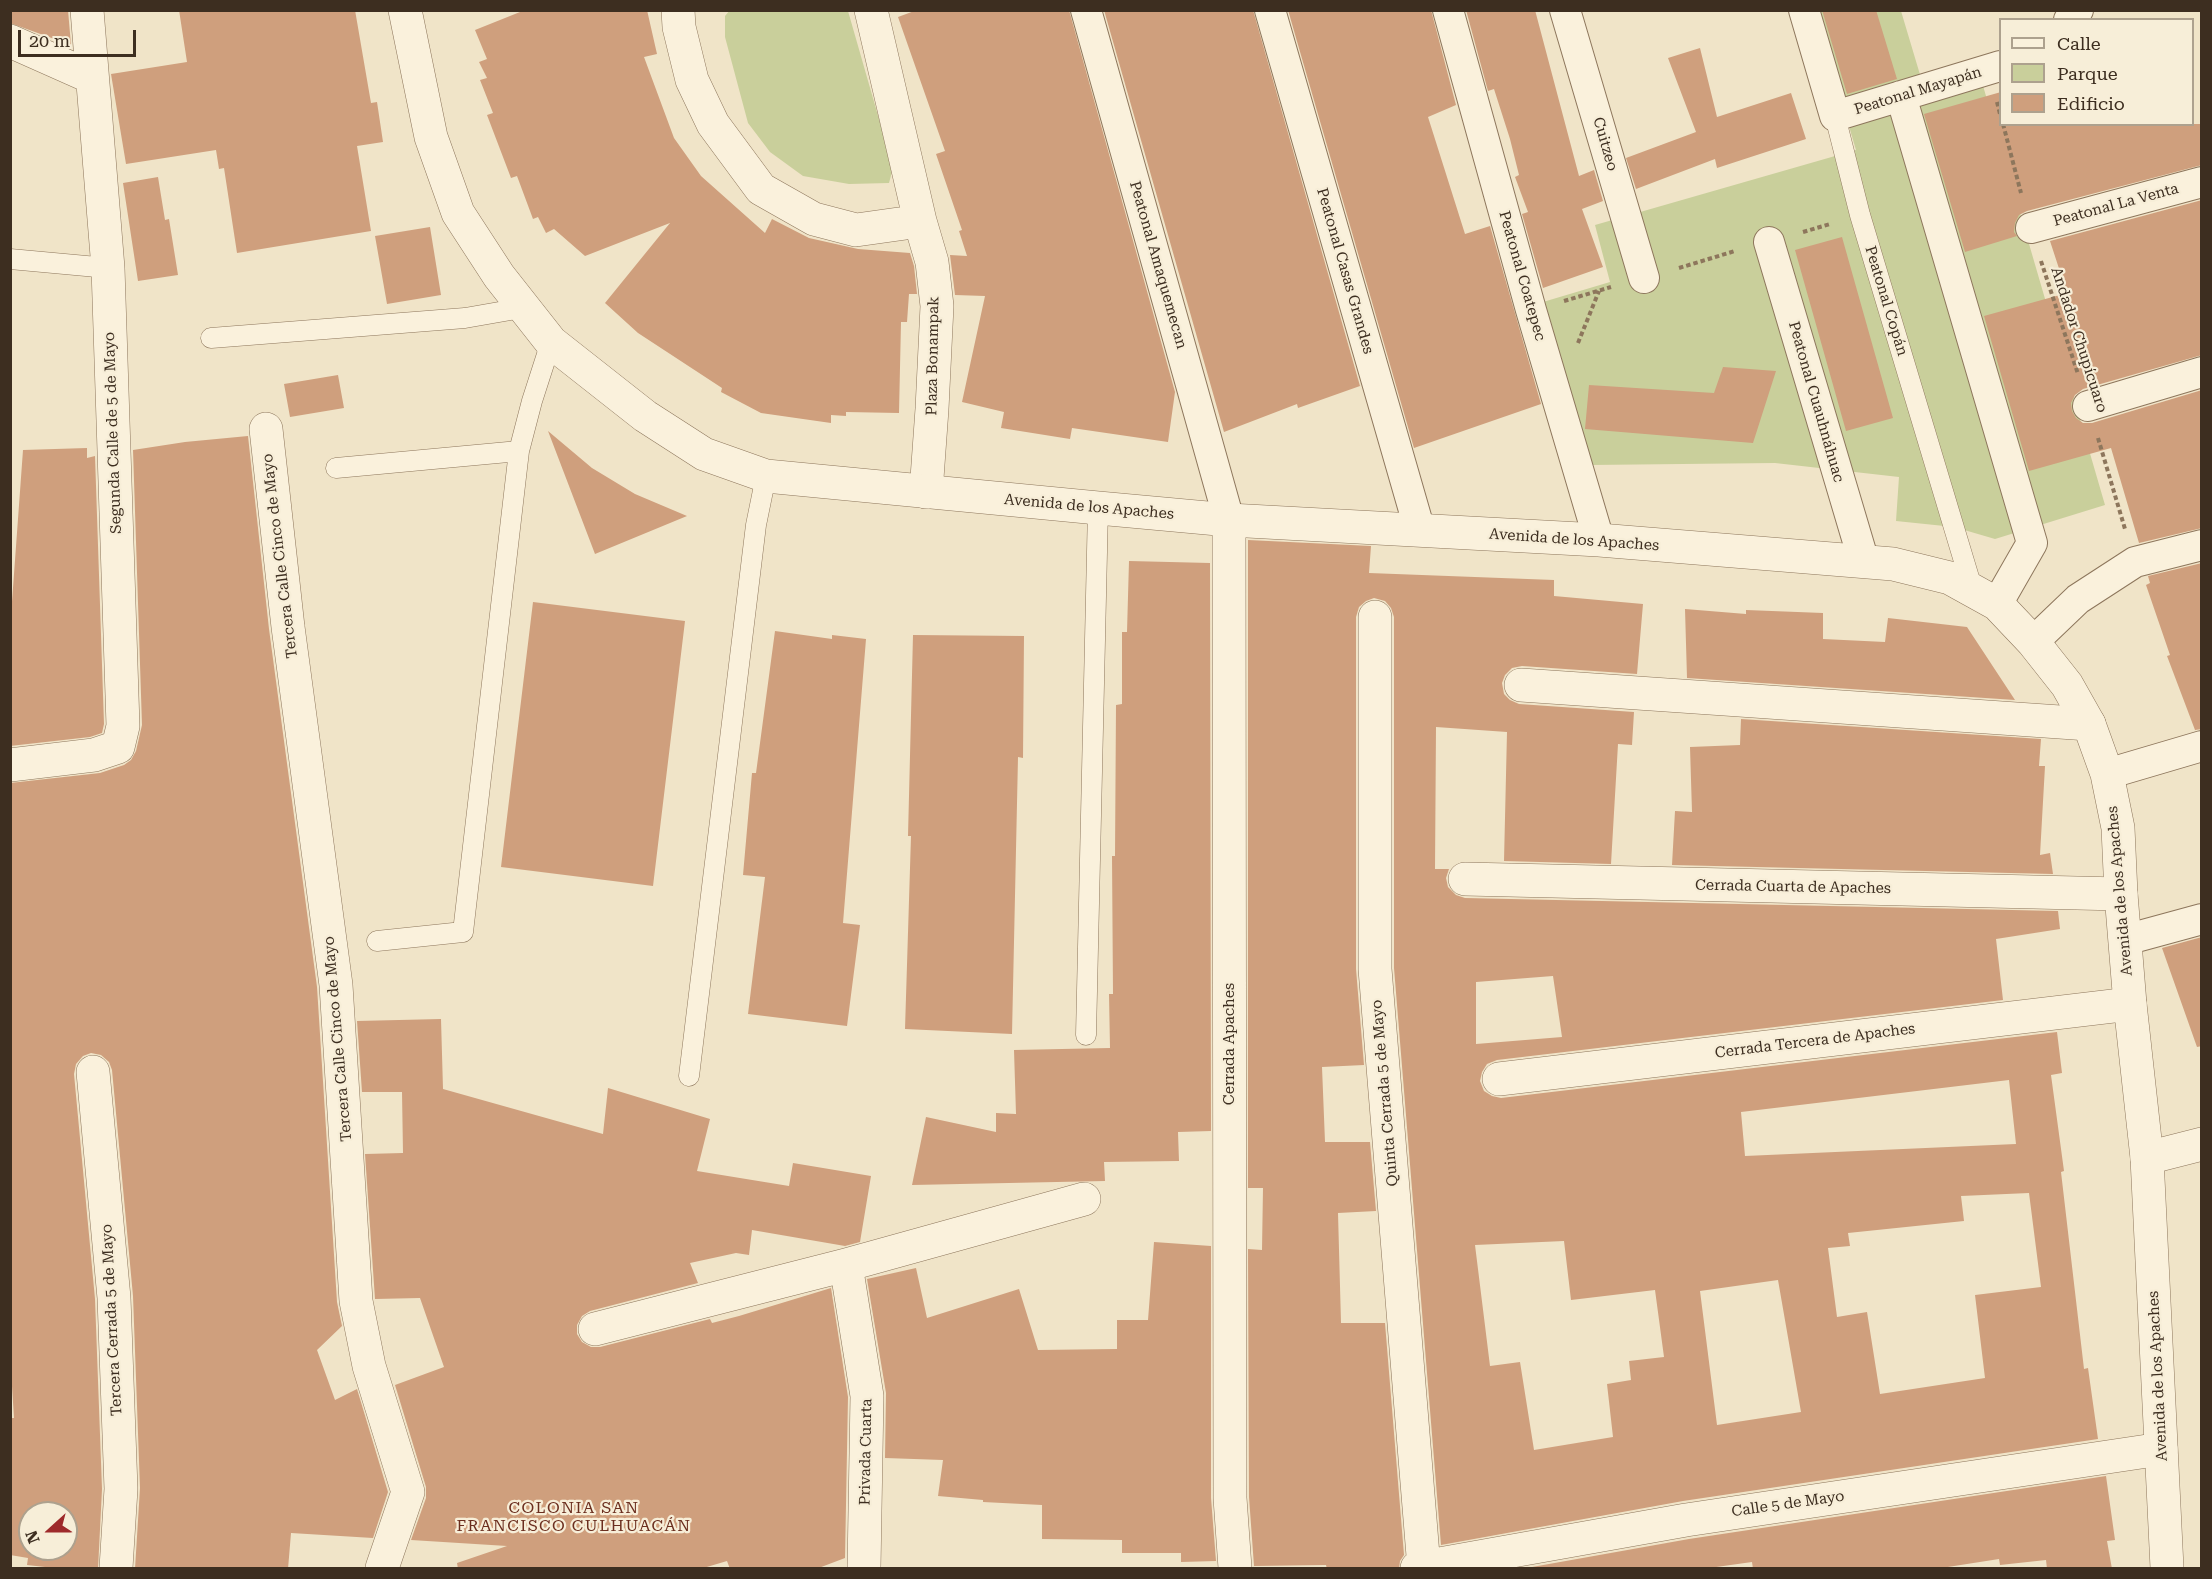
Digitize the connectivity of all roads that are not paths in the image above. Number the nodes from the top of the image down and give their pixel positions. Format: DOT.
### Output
graph roads {
  1 [pos="87,10"];
  2 [pos="405,10"];
  3 [pos="678,10"];
  4 [pos="872,10"];
  5 [pos="1086,10"];
  6 [pos="1270,10"];
  7 [pos="1448,10"];
  8 [pos="1565,10"];
  9 [pos="1804,10"];
  10 [pos="10,41"];
  11 [pos="1999,67"];
  12 [pos="91,77"];
  13 [pos="1900,96"];
  14 [pos="1835,116"];
  15 [pos="2202,182"];
  16 [pos="920,222"];
  17 [pos="2031,228"];
  18 [pos="1769,242"];
  19 [pos="10,259"];
  20 [pos="108,268"];
  21 [pos="1644,278"];
  22 [pos="522,308"];
  23 [pos="211,338"];
  24 [pos="551,342"];
  25 [pos="2202,372"];
  26 [pos="2088,406"];
  27 [pos="266,429"];
  28 [pos="519,451"];
  29 [pos="336,468"];
  30 [pos="766,476"];
  31 [pos="926,492"];
  32 [pos="1098,508"];
  33 [pos="1229,520"];
  34 [pos="1420,531"];
  35 [pos="1599,540"];
  36 [pos="2202,545"];
  37 [pos="1864,562"];
  38 [pos="1985,597"];
  39 [pos="1375,617"];
  40 [pos="2033,642"];
  41 [pos="1521,684"];
  42 [pos="2089,724"];
  43 [pos="2202,746"];
  44 [pos="10,765"];
  45 [pos="2107,774"];
  46 [pos="1465,879"];
  47 [pos="2121,894"];
  48 [pos="2202,919"];
  49 [pos="2125,940"];
  50 [pos="377,941"];
  51 [pos="2130,1004"];
  52 [pos="1086,1035"];
  53 [pos="93,1072"];
  54 [pos="689,1076"];
  55 [pos="1499,1079"];
  56 [pos="2202,1144"];
  57 [pos="2147,1158"];
  58 [pos="1084,1199"];
  59 [pos="846,1265"];
  60 [pos="595,1329"];
  61 [pos="2161,1449"];
  62 [pos="1424,1568"];
  63 [pos="116,1569"];
  64 [pos="382,1569"];
  65 [pos="864,1569"];
  66 [pos="1235,1569"];
  67 [pos="1417,1569"];
  68 [pos="2167,1569"];
  1 -- 12 [label="street, Segunda Calle de 5 de Mayo"];
  2 -- 22 [label="street, Avenida de los Apaches"];
  3 -- 16 [label="street"];
  4 -- 16 [label="street, Plaza Bonampak"];
  5 -- 33 [label="street, Peatonal Amaquemecan"];
  6 -- 34 [label="street, Peatonal Casas Grandes"];
  7 -- 35 [label="street, Peatonal Coatepec"];
  8 -- 21 [label="street, Cuitzeo"];
  9 -- 14 [label="street, Peatonal Copán"];
  10 -- 12 [label="street"];
  11 -- 13 [label="street, Peatonal Mayapán"];
  12 -- 20 [label="street, Segunda Calle de 5 de Mayo"];
  13 -- 14 [label="street, Peatonal Mayapán"];
  13 -- 38 [label="street"];
  14 -- 38 [label="lane, Peatonal Copán"];
  15 -- 17 [label="street, Peatonal La Venta"];
  16 -- 31 [label="street, Plaza Bonampak"];
  18 -- 37 [label="street, Peatonal Cuauhnáhuac"];
  19 -- 20 [label="lane"];
  20 -- 44 [label="street, Segunda Calle de 5 de Mayo"];
  22 -- 23 [label="lane"];
  22 -- 24 [label="street, Avenida de los Apaches"];
  24 -- 28 [label="lane"];
  24 -- 30 [label="street, Avenida de los Apaches"];
  25 -- 26 [label="street"];
  27 -- 64 [label="street, Tercera Calle Cinco de Mayo"];
  28 -- 29 [label="lane"];
  28 -- 50 [label="lane"];
  30 -- 31 [label="street, Avenida de los Apaches"];
  30 -- 54 [label="lane"];
  31 -- 32 [label="street, Avenida de los Apaches"];
  32 -- 33 [label="street, Avenida de los Apaches"];
  32 -- 52 [label="lane"];
  33 -- 34 [label="street, Avenida de los Apaches"];
  33 -- 66 [label="street, Cerrada Apaches"];
  34 -- 35 [label="street, Avenida de los Apaches"];
  35 -- 37 [label="street, Avenida de los Apaches"];
  36 -- 40 [label="street"];
  37 -- 38 [label="street, Avenida de los Apaches"];
  38 -- 40 [label="street, Avenida de los Apaches"];
  39 -- 62 [label="street, Quinta Cerrada 5 de Mayo"];
  40 -- 42 [label="street, Avenida de los Apaches"];
  41 -- 42 [label="street"];
  42 -- 45 [label="street, Avenida de los Apaches"];
  43 -- 45 [label="street"];
  45 -- 47 [label="street, Avenida de los Apaches"];
  46 -- 47 [label="street, Cerrada Cuarta de Apaches"];
  47 -- 49 [label="street, Avenida de los Apaches"];
  48 -- 49 [label="street"];
  49 -- 51 [label="street, Avenida de los Apaches"];
  51 -- 55 [label="street, Cerrada Tercera de Apaches"];
  51 -- 57 [label="street, Avenida de los Apaches"];
  53 -- 63 [label="street, Tercera Cerrada 5 de Mayo"];
  56 -- 57 [label="street"];
  57 -- 61 [label="street, Avenida de los Apaches"];
  58 -- 59 [label="street"];
  59 -- 60 [label="street"];
  59 -- 65 [label="street, Privada Cuarta"];
  61 -- 62 [label="street, Calle 5 de Mayo"];
  61 -- 68 [label="street, Avenida de los Apaches"];
  62 -- 67 [label="street, Calle 5 de Mayo"];
}
